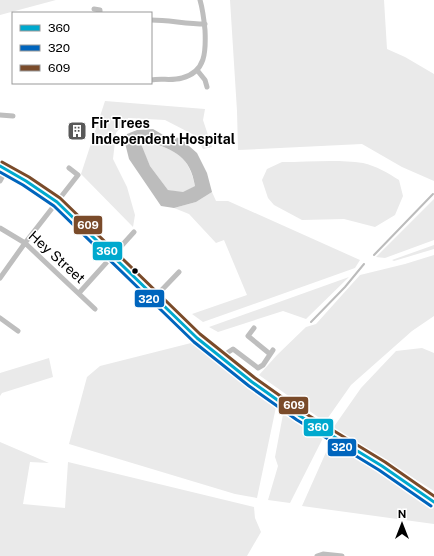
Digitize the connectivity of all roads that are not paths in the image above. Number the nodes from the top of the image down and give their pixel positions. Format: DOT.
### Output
graph roads {
  1 [pos="200,0"];
  2 [pos="94,9"];
  3 [pos="102,11"];
  4 [pos="152,20"];
  5 [pos="205,24"];
  6 [pos="197,70"];
  7 [pos="152,80"];
  8 [pos="207,87"];
  9 [pos="0,116"];
  10 [pos="13,116"];
  11 [pos="3,168"];
  12 [pos="69,168"];
  13 [pos="0,181"];
  14 [pos="57,202"];
  15 [pos="0,228"];
  16 [pos="134,232"];
  17 [pos="25,243"];
  18 [pos="113,256"];
  19 [pos="179,272"];
  20 [pos="0,278"];
  21 [pos="79,293"];
  22 [pos="156,296"];
  23 [pos="95,309"];
  24 [pos="0,318"];
  25 [pos="254,328"];
  26 [pos="18,331"];
  27 [pos="221,357"];
  28 [pos="434,502"];
  29 [pos="317,556"];
  30 [pos="342,556"];
  1 -- 5 [label="street"];
  2 -- 3 [label="street"];
  4 -- 5 [label="street"];
  5 -- 6 [label="street"];
  6 -- 7 [label="street"];
  6 -- 8 [label="street"];
  9 -- 10 [label="street"];
  11 -- 13 [label="street"];
  11 -- 14 [label="main road"];
  12 -- 14 [label="street"];
  14 -- 17 [label="street"];
  14 -- 18 [label="main road"];
  15 -- 17 [label="street, Hey Street"];
  16 -- 18 [label="street"];
  17 -- 20 [label="street"];
  17 -- 21 [label="street, Hey Street"];
  18 -- 21 [label="street"];
  18 -- 22 [label="main road"];
  19 -- 22 [label="street"];
  21 -- 23 [label="street, Hey Street"];
  22 -- 27 [label="main road"];
  24 -- 26 [label="street"];
  25 -- 27 [label="street"];
  27 -- 28 [label="main road"];
  29 -- 30 [label="street"];
}
